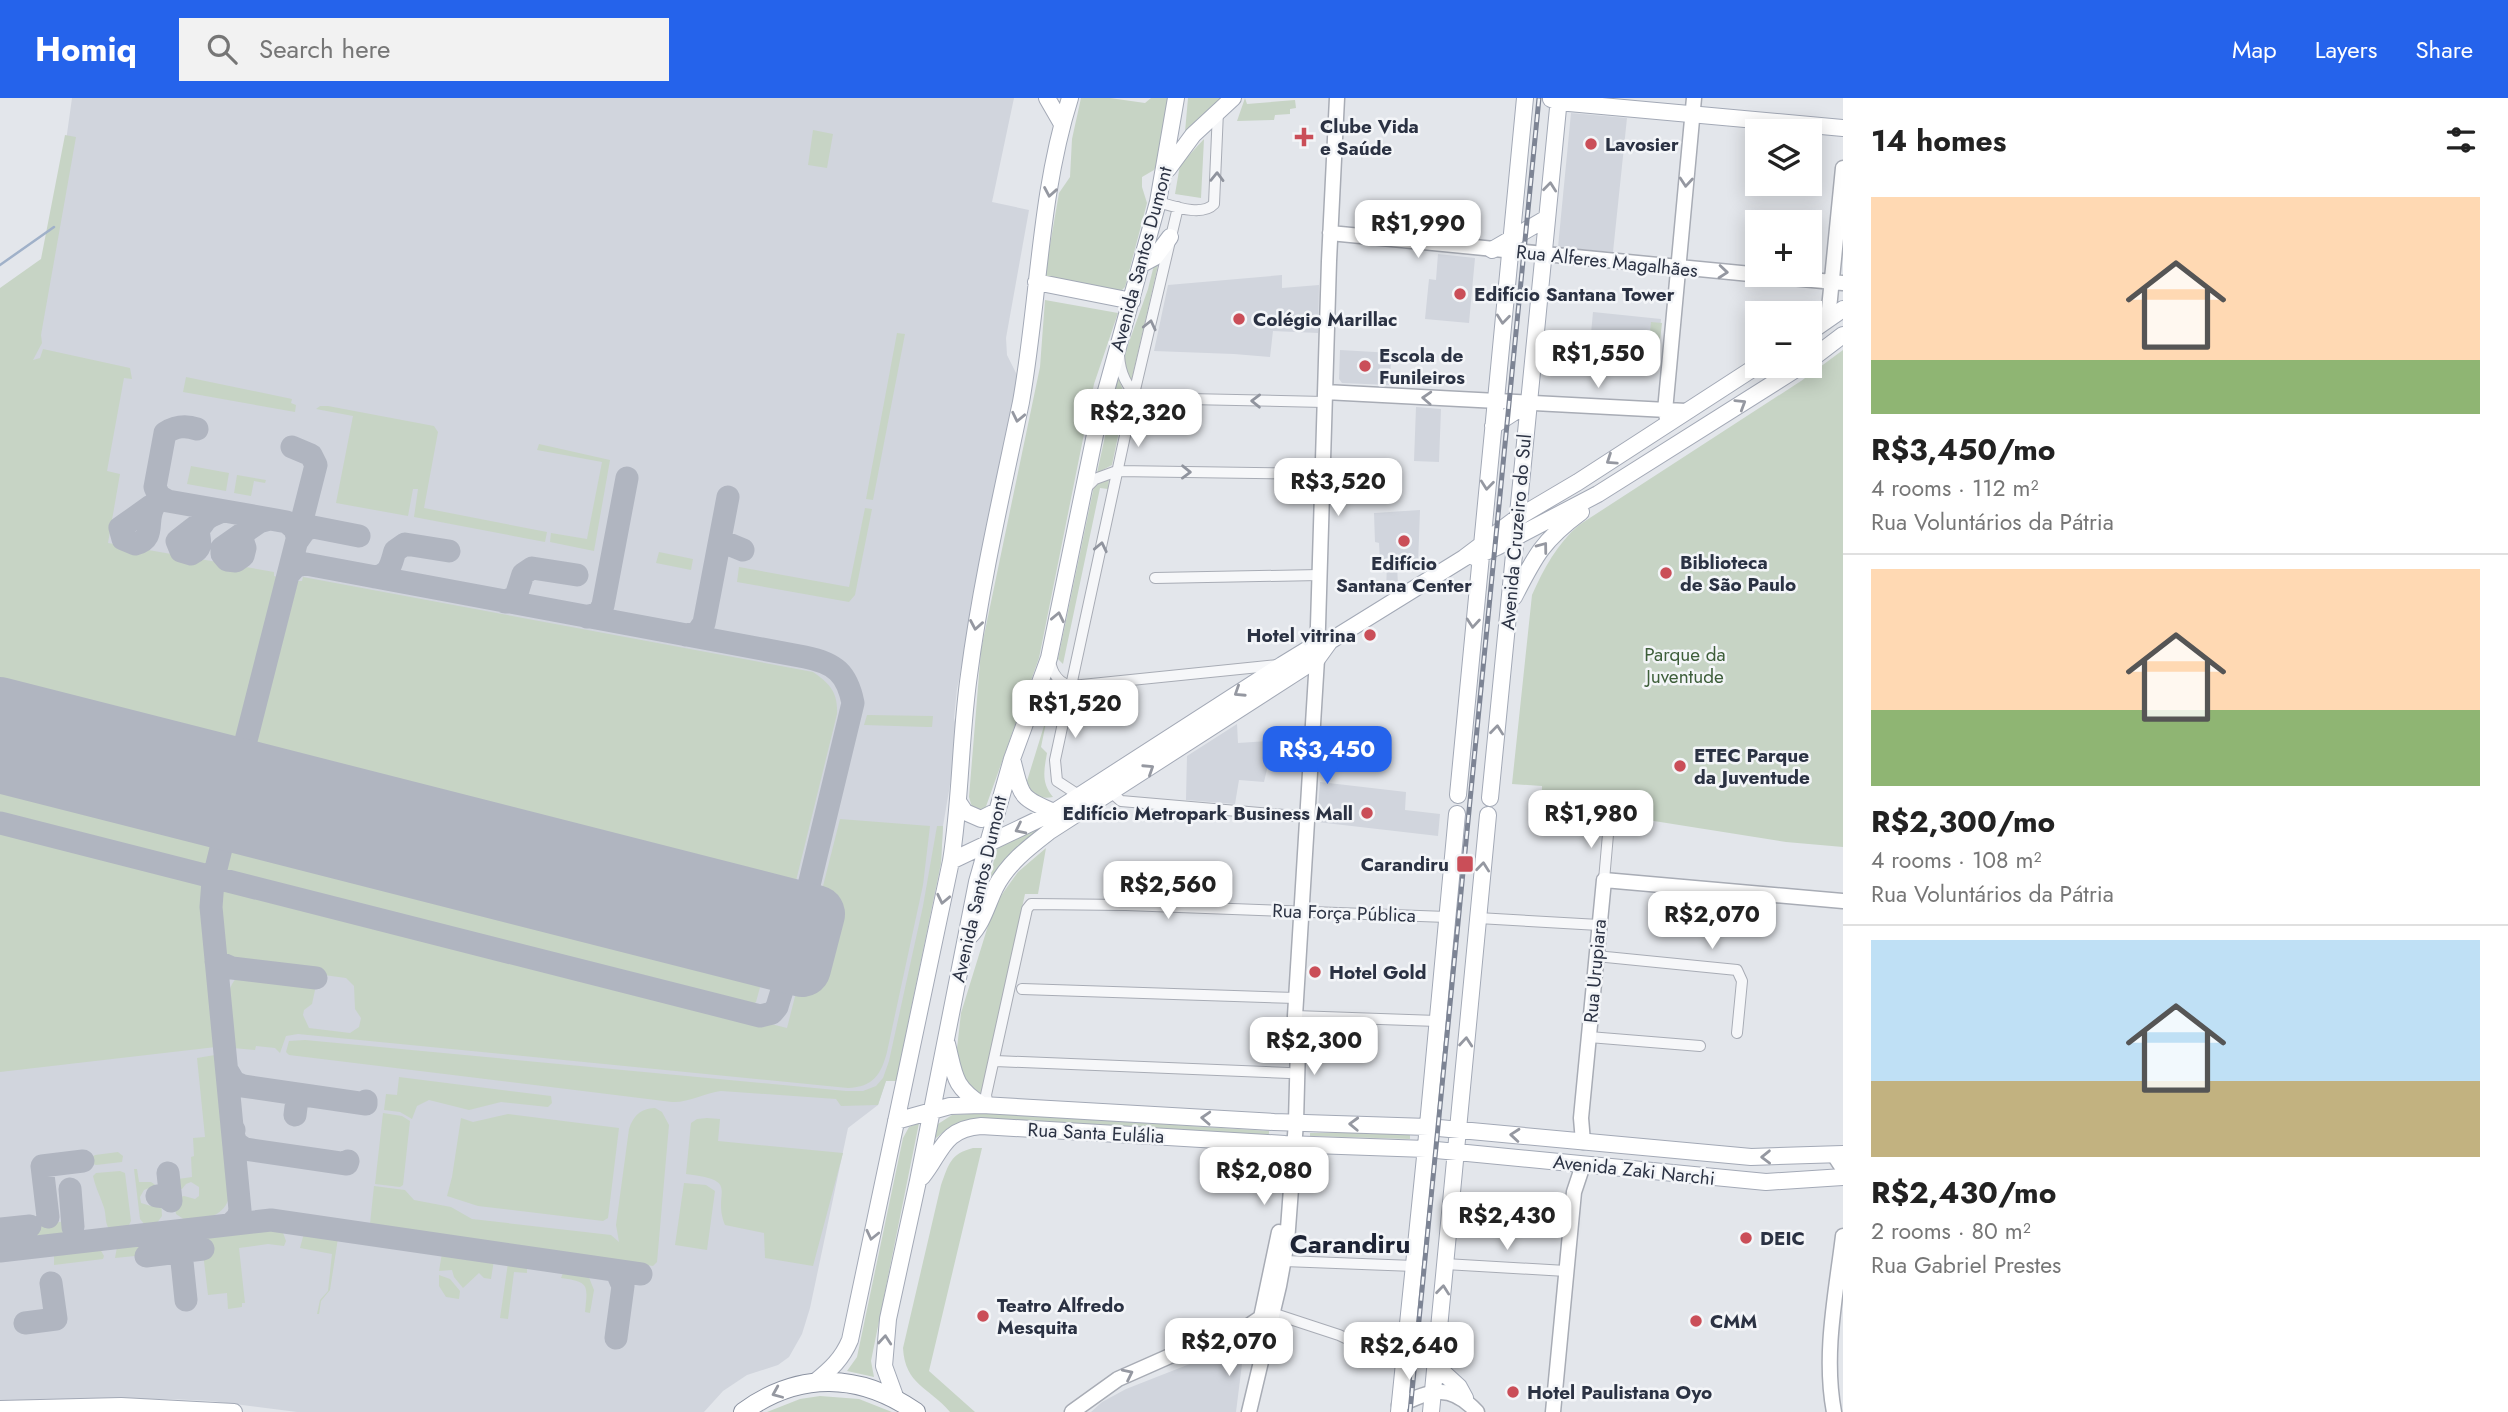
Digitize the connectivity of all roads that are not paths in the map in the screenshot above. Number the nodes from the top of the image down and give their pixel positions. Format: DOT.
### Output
graph roads {
  1 [pos="1047,98"];
  2 [pos="1070,98"];
  3 [pos="1176,98"];
  4 [pos="1233,98"];
  5 [pos="1337,98"];
  6 [pos="1525,98"];
  7 [pos="1555,99"];
  8 [pos="1693,106"];
  9 [pos="1218,111"];
  10 [pos="1062,124"];
  11 [pos="1843,128"];
  12 [pos="1843,168"];
  13 [pos="1165,174"];
  14 [pos="1158,202"];
  15 [pos="1178,207"];
  16 [pos="1547,218"];
  17 [pos="1334,229"];
  18 [pos="1170,237"];
  19 [pos="1511,244"];
  20 [pos="1492,250"];
  21 [pos="1543,255"];
  22 [pos="1142,264"];
  23 [pos="1678,268"];
  24 [pos="1036,282"];
  25 [pos="1837,283"];
  26 [pos="1132,302"];
  27 [pos="1843,309"];
  28 [pos="1828,319"];
  29 [pos="1822,323"];
  30 [pos="1843,335"];
  31 [pos="1822,341"];
  32 [pos="1119,345"];
  33 [pos="1822,350"];
  34 [pos="1745,374"];
  35 [pos="1781,378"];
  36 [pos="1134,394"];
  37 [pos="1324,397"];
  38 [pos="1495,401"];
  39 [pos="1528,403"];
  40 [pos="1667,417"];
  41 [pos="1493,426"];
  42 [pos="1690,435"];
  43 [pos="1117,471"];
  44 [pos="1322,474"];
  45 [pos="1084,490"];
  46 [pos="1598,494"];
  47 [pos="1517,518"];
  48 [pos="1516,538"];
  49 [pos="1475,552"];
  50 [pos="1319,575"];
  51 [pos="1155,578"];
  52 [pos="1509,606"];
  53 [pos="1322,648"];
  54 [pos="1049,658"];
  55 [pos="1283,665"];
  56 [pos="1072,686"];
  57 [pos="1034,702"];
  58 [pos="1012,760"];
  59 [pos="1112,793"];
  60 [pos="1458,795"];
  61 [pos="1080,796"];
  62 [pos="1490,798"];
  63 [pos="959,803"];
  64 [pos="995,812"];
  65 [pos="1054,812"];
  66 [pos="1457,814"];
  67 [pos="1488,816"];
  68 [pos="1308,817"];
  69 [pos="1609,823"];
  70 [pos="986,845"];
  71 [pos="951,861"];
  72 [pos="1604,880"];
  73 [pos="1843,901"];
  74 [pos="1302,912"];
  75 [pos="1447,917"];
  76 [pos="1478,918"];
  77 [pos="1599,925"];
  78 [pos="965,942"];
  79 [pos="1596,956"];
  80 [pos="1022,989"];
  81 [pos="1296,998"];
  82 [pos="1295,1016"];
  83 [pos="1437,1021"];
  84 [pos="1737,1033"];
  85 [pos="1294,1037"];
  86 [pos="1589,1037"];
  87 [pos="946,1038"];
  88 [pos="1700,1046"];
  89 [pos="995,1061"];
  90 [pos="1289,1073"];
  91 [pos="985,1105"];
  92 [pos="932,1110"];
  93 [pos="896,1122"];
  94 [pos="1291,1122"];
  95 [pos="1428,1127"];
  96 [pos="1457,1130"];
  97 [pos="1577,1141"];
  98 [pos="1289,1144"];
  99 [pos="1426,1149"];
  100 [pos="1455,1152"];
  101 [pos="1839,1154"];
  102 [pos="1499,1156"];
  103 [pos="1576,1164"];
  104 [pos="1843,1169"];
  105 [pos="1843,1177"];
  106 [pos="918,1181"];
  107 [pos="1452,1186"];
  108 [pos="1843,1236"];
  109 [pos="1282,1241"];
  110 [pos="1284,1261"];
  111 [pos="1445,1264"];
  112 [pos="1414,1266"];
  113 [pos="1566,1270"];
  114 [pos="1266,1315"];
  115 [pos="1230,1336"];
  116 [pos="1254,1351"];
  117 [pos="1404,1365"];
  118 [pos="1435,1365"];
  119 [pos="815,1382"];
  120 [pos="1433,1392"];
  121 [pos="1465,1398"];
  122 [pos="896,1399"];
  123 [pos="0,1409"];
  124 [pos="1399,1409"];
  125 [pos="234,1412"];
  126 [pos="743,1412"];
  127 [pos="916,1412"];
  128 [pos="1072,1412"];
  129 [pos="1240,1412"];
  130 [pos="1249,1412"];
  131 [pos="1431,1412"];
  132 [pos="1477,1412"];
  133 [pos="1553,1412"];
  134 [pos="1834,1412"];
  1 -- 10 [label="main road"];
  2 -- 10 [label="main road, Avenida Santos Dumont"];
  3 -- 13 [label="main road, Avenida Santos Dumont"];
  4 -- 9 [label="main road"];
  5 -- 17 [label="street"];
  6 -- 19 [label="main road, Avenida Cruzeiro do Sul"];
  7 -- 8 [label="main road"];
  16 -- 7 [label="main road, Avenida Cruzeiro do Sul, one-way"];
  8 -- 11 [label="main road"];
  8 -- 23 [label="street, one-way"];
  9 -- 13 [label="main road"];
  15 -- 9 [label="street, one-way"];
  10 -- 24 [label="main road, Avenida Santos Dumont, one-way"];
  12 -- 25 [label="street"];
  13 -- 14 [label="main road, Avenida Santos Dumont"];
  14 -- 15 [label="street"];
  14 -- 22 [label="main road, Avenida Santos Dumont"];
  15 -- 18 [label="street, Avenida Santos Dumont"];
  16 -- 19 [label="main road"];
  16 -- 21 [label="main road, Avenida Cruzeiro do Sul"];
  17 -- 20 [label="street, Rua Alferes Magalhães"];
  17 -- 37 [label="street"];
  18 -- 22 [label="main road"];
  36 -- 18 [label="street, Avenida Santos Dumont, one-way"];
  19 -- 20 [label="main road"];
  19 -- 21 [label="street, Rua Alferes Magalhães"];
  19 -- 38 [label="main road, Avenida Cruzeiro do Sul, one-way"];
  21 -- 23 [label="street, Rua Alferes Magalhães"];
  21 -- 39 [label="main road, Avenida Cruzeiro do Sul"];
  22 -- 26 [label="main road, Avenida Santos Dumont"];
  23 -- 25 [label="street, Rua Alferes Magalhães, one-way"];
  23 -- 40 [label="street"];
  24 -- 26 [label="main road"];
  24 -- 63 [label="main road, Avenida Santos Dumont, one-way"];
  25 -- 28 [label="street"];
  26 -- 32 [label="main road, Avenida Santos Dumont"];
  27 -- 28 [label="main road"];
  28 -- 29 [label="main road"];
  28 -- 31 [label="main road"];
  30 -- 33 [label="main road"];
  32 -- 36 [label="street"];
  32 -- 45 [label="main road, Avenida Santos Dumont"];
  34 -- 40 [label="main road"];
  42 -- 35 [label="main road, one-way"];
  37 -- 36 [label="street, one-way"];
  36 -- 43 [label="street, Avenida Santos Dumont"];
  38 -- 37 [label="street, one-way"];
  37 -- 44 [label="street"];
  38 -- 39 [label="street"];
  38 -- 41 [label="main road, Avenida Cruzeiro do Sul"];
  39 -- 40 [label="street"];
  39 -- 41 [label="main road"];
  39 -- 47 [label="main road, Avenida Cruzeiro do Sul"];
  40 -- 42 [label="main road"];
  40 -- 47 [label="main road, one-way"];
  41 -- 49 [label="main road, Avenida Cruzeiro do Sul, one-way"];
  42 -- 46 [label="main road"];
  43 -- 44 [label="street, one-way"];
  43 -- 45 [label="street"];
  56 -- 43 [label="street, Avenida Santos Dumont, one-way"];
  44 -- 50 [label="street"];
  54 -- 45 [label="main road, Avenida Santos Dumont, one-way"];
  46 -- 48 [label="main road"];
  52 -- 46 [label="main road, one-way"];
  47 -- 48 [label="main road, Avenida Cruzeiro do Sul"];
  47 -- 49 [label="main road"];
  48 -- 49 [label="main road"];
  48 -- 52 [label="main road, Avenida Cruzeiro do Sul"];
  49 -- 53 [label="main road"];
  49 -- 60 [label="main road, Avenida Cruzeiro do Sul, one-way"];
  50 -- 51 [label="street"];
  50 -- 53 [label="street"];
  62 -- 52 [label="main road, Avenida Cruzeiro do Sul, one-way"];
  53 -- 55 [label="main road"];
  59 -- 53 [label="main road, one-way"];
  53 -- 68 [label="street"];
  54 -- 56 [label="street"];
  54 -- 57 [label="main road, Avenida Santos Dumont"];
  55 -- 56 [label="street"];
  55 -- 61 [label="main road, one-way"];
  56 -- 57 [label="street"];
  56 -- 61 [label="street, Avenida Santos Dumont"];
  57 -- 58 [label="main road, Avenida Santos Dumont"];
  58 -- 64 [label="main road, Avenida Santos Dumont"];
  58 -- 65 [label="main road"];
  59 -- 68 [label="street"];
  59 -- 78 [label="main road"];
  61 -- 65 [label="main road"];
  63 -- 64 [label="main road"];
  63 -- 71 [label="main road, Avenida Santos Dumont"];
  64 -- 70 [label="main road, Avenida Santos Dumont"];
  65 -- 70 [label="main road, one-way"];
  66 -- 75 [label="main road"];
  76 -- 67 [label="main road, one-way"];
  68 -- 74 [label="street"];
  69 -- 72 [label="street, Rua Urupiara"];
  70 -- 71 [label="main road"];
  70 -- 78 [label="main road, Avenida Santos Dumont"];
  71 -- 93 [label="main road, Avenida Santos Dumont, one-way"];
  72 -- 73 [label="street"];
  72 -- 77 [label="street, Rua Urupiara"];
  74 -- 75 [label="street, Rua Força Pública"];
  74 -- 81 [label="street"];
  74 -- 89 [label="street, Rua Força Pública"];
  75 -- 83 [label="main road"];
  76 -- 77 [label="street"];
  96 -- 76 [label="main road, one-way"];
  77 -- 79 [label="street, Rua Urupiara"];
  78 -- 87 [label="main road, Avenida Santos Dumont"];
  79 -- 84 [label="street"];
  79 -- 86 [label="street, Rua Urupiara"];
  80 -- 81 [label="street"];
  81 -- 82 [label="street"];
  82 -- 83 [label="street"];
  82 -- 85 [label="street"];
  83 -- 95 [label="main road"];
  85 -- 90 [label="street"];
  85 -- 94 [label="street"];
  86 -- 88 [label="street"];
  86 -- 97 [label="street, Rua Urupiara"];
  87 -- 91 [label="main road"];
  87 -- 92 [label="main road, Avenida Santos Dumont"];
  89 -- 90 [label="street"];
  89 -- 91 [label="street"];
  90 -- 94 [label="street"];
  91 -- 92 [label="main road, Rua Santa Eulália"];
  94 -- 91 [label="main road, Rua Santa Eulália, one-way"];
  92 -- 93 [label="main road, Rua Santa Eulália"];
  92 -- 106 [label="main road, Avenida Santos Dumont"];
  93 -- 119 [label="main road, Avenida Santos Dumont, one-way"];
  95 -- 94 [label="main road, Rua Santa Eulália, one-way"];
  94 -- 98 [label="street"];
  95 -- 96 [label="main road, Avenida Zaki Narchi"];
  95 -- 99 [label="main road"];
  97 -- 96 [label="main road, Avenida Zaki Narchi, one-way"];
  96 -- 100 [label="main road"];
  101 -- 97 [label="main road, Avenida Zaki Narchi, one-way"];
  97 -- 103 [label="main road"];
  97 -- 103 [label="main road"];
  98 -- 99 [label="main road, Rua Santa Eulália"];
  98 -- 106 [label="main road, Rua Santa Eulália"];
  98 -- 109 [label="street"];
  99 -- 100 [label="main road, Avenida Zaki Narchi"];
  99 -- 112 [label="main road"];
  100 -- 102 [label="main road, Avenida Zaki Narchi"];
  100 -- 107 [label="main road"];
  101 -- 104 [label="street"];
  102 -- 103 [label="main road, Avenida Zaki Narchi"];
  102 -- 107 [label="main road"];
  103 -- 105 [label="main road, Avenida Zaki Narchi"];
  103 -- 113 [label="street"];
  122 -- 106 [label="main road, Avenida Santos Dumont, one-way"];
  107 -- 111 [label="main road"];
  108 -- 134 [label="street"];
  109 -- 110 [label="street"];
  109 -- 114 [label="street"];
  110 -- 112 [label="street"];
  110 -- 114 [label="street"];
  111 -- 113 [label="street"];
  118 -- 111 [label="main road, one-way"];
  112 -- 117 [label="main road"];
  113 -- 133 [label="street"];
  114 -- 115 [label="street"];
  114 -- 116 [label="street"];
  114 -- 117 [label="street"];
  114 -- 130 [label="street"];
  115 -- 116 [label="street"];
  128 -- 115 [label="street, one-way"];
  116 -- 129 [label="street"];
  117 -- 124 [label="main road"];
  118 -- 120 [label="main road"];
  118 -- 121 [label="main road"];
  119 -- 122 [label="highway"];
  119 -- 126 [label="highway, one-way"];
  120 -- 121 [label="street"];
  120 -- 124 [label="street"];
  120 -- 131 [label="main road"];
  121 -- 132 [label="street"];
  122 -- 127 [label="highway"];
  123 -- 125 [label="main road"];
}
